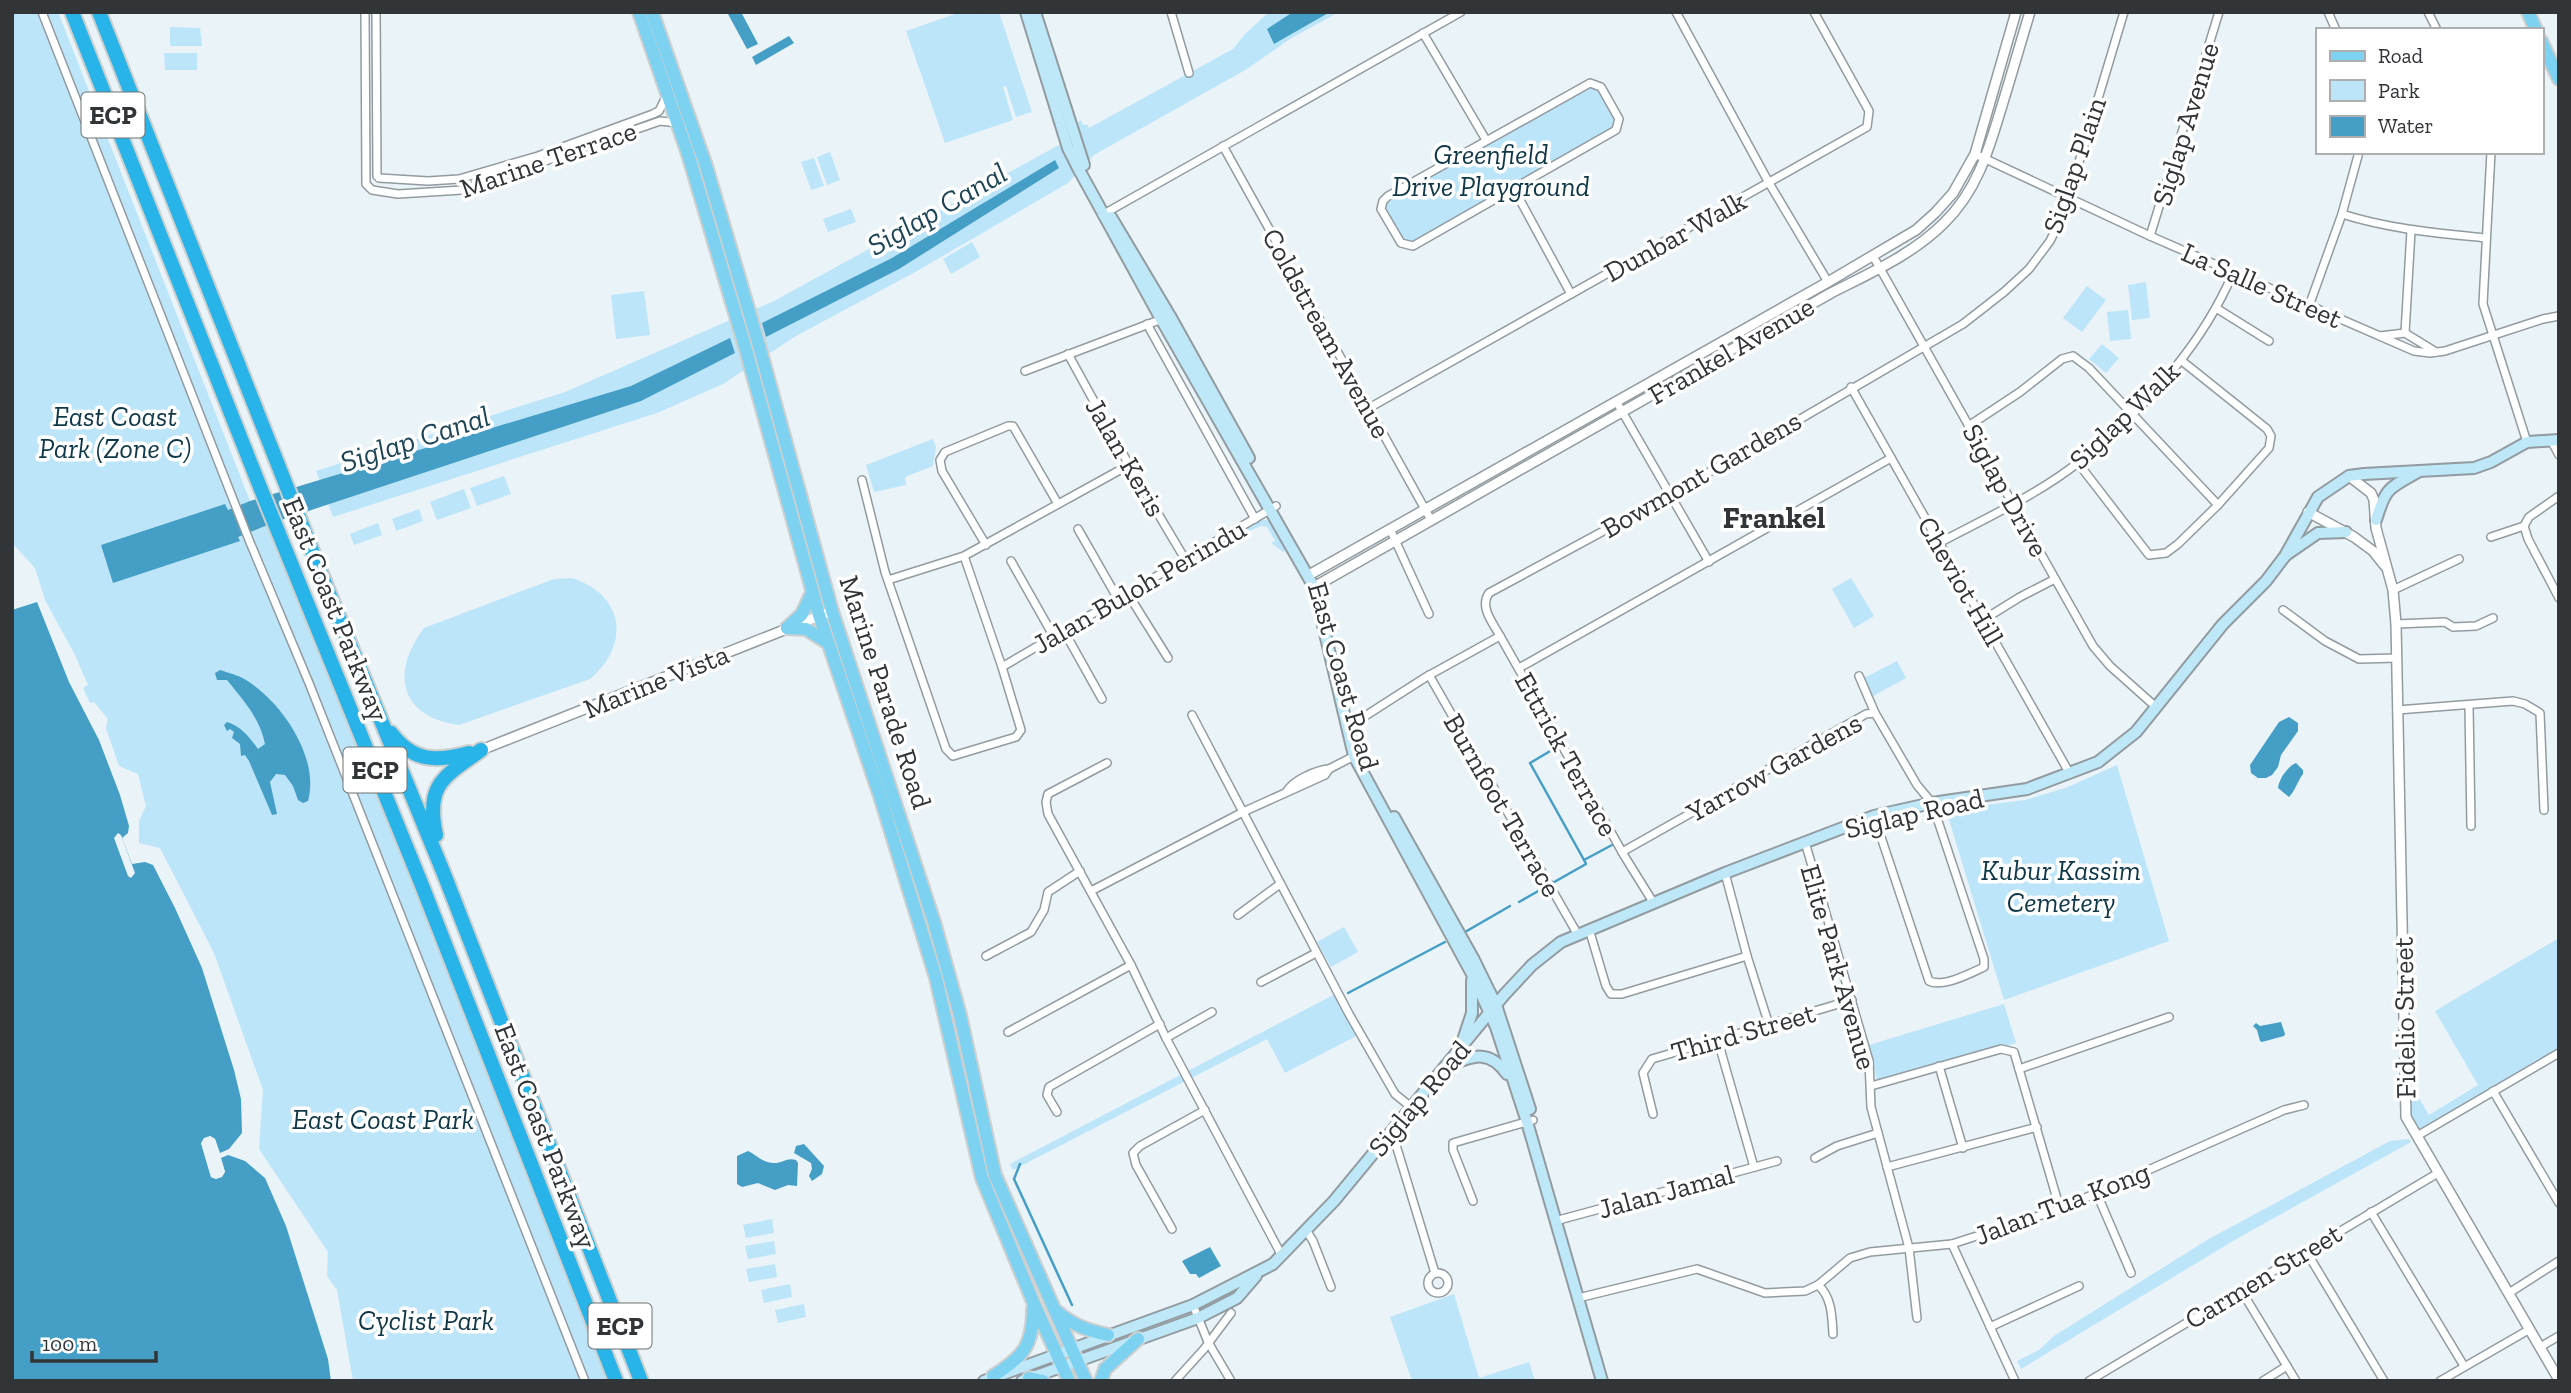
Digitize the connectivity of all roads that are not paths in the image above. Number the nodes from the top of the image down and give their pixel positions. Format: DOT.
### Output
graph roads {
  1 [pos="42,12"];
  2 [pos="72,12"];
  3 [pos="99,12"];
  4 [pos="365,12"];
  5 [pos="376,12"];
  6 [pos="639,12"];
  7 [pos="653,12"];
  8 [pos="1026,12"];
  9 [pos="1035,12"];
  10 [pos="1171,12"];
  11 [pos="1461,12"];
  12 [pos="1676,12"];
  13 [pos="1814,12"];
  14 [pos="2016,12"];
  15 [pos="2030,12"];
  16 [pos="2124,12"];
  17 [pos="2219,12"];
  18 [pos="2328,12"];
  19 [pos="2428,12"];
  20 [pos="2528,12"];
  21 [pos="2335,28"];
  22 [pos="2436,28"];
  23 [pos="2535,28"];
  24 [pos="1423,33"];
  25 [pos="2543,45"];
  26 [pos="1189,73"];
  27 [pos="2558,77"];
  28 [pos="668,93"];
  29 [pos="679,122"];
  30 [pos="1486,140"];
  31 [pos="1223,146"];
  32 [pos="1975,154"];
  33 [pos="2358,154"];
  34 [pos="2491,154"];
  35 [pos="1986,159"];
  36 [pos="378,177"];
  37 [pos="367,180"];
  38 [pos="1769,183"];
  39 [pos="1514,189"];
  40 [pos="375,191"];
  41 [pos="2069,198"];
  42 [pos="1105,213"];
  43 [pos="2342,214"];
  44 [pos="2411,231"];
  45 [pos="2151,236"];
  46 [pos="2486,238"];
  47 [pos="1873,256"];
  48 [pos="1880,268"];
  49 [pos="2233,272"];
  50 [pos="1828,282"];
  51 [pos="1571,294"];
  52 [pos="2309,306"];
  53 [pos="2216,308"];
  54 [pos="2559,316"];
  55 [pos="1165,318"];
  56 [pos="1147,324"];
  57 [pos="2405,333"];
  58 [pos="2379,337"];
  59 [pos="2494,337"];
  60 [pos="2269,341"];
  61 [pos="1924,346"];
  62 [pos="2437,352"];
  63 [pos="1068,354"];
  64 [pos="2182,361"];
  65 [pos="1025,371"];
  66 [pos="1851,387"];
  67 [pos="1616,401"];
  68 [pos="1370,408"];
  69 [pos="1622,411"];
  70 [pos="2132,414"];
  71 [pos="1970,425"];
  72 [pos="2526,439"];
  73 [pos="2555,440"];
  74 [pos="2559,455"];
  75 [pos="1891,458"];
  76 [pos="2078,463"];
  77 [pos="1129,465"];
  78 [pos="2423,469"];
  79 [pos="2349,476"];
  80 [pos="862,480"];
  81 [pos="1670,495"];
  82 [pos="2559,496"];
  83 [pos="2013,503"];
  84 [pos="1058,504"];
  85 [pos="2218,505"];
  86 [pos="1273,508"];
  87 [pos="1425,509"];
  88 [pos="2308,512"];
  89 [pos="1255,519"];
  90 [pos="1431,520"];
  91 [pos="2376,520"];
  92 [pos="2524,526"];
  93 [pos="1078,529"];
  94 [pos="1390,529"];
  95 [pos="2346,532"];
  96 [pos="2491,537"];
  97 [pos="1395,540"];
  98 [pos="1939,542"];
  99 [pos="986,545"];
  100 [pos="2377,548"];
  101 [pos="964,556"];
  102 [pos="2285,556"];
  103 [pos="1185,559"];
  104 [pos="2459,559"];
  105 [pos="1010,561"];
  106 [pos="1709,562"];
  107 [pos="1311,573"];
  108 [pos="2055,579"];
  109 [pos="888,580"];
  110 [pos="1317,585"];
  111 [pos="2393,590"];
  112 [pos="812,593"];
  113 [pos="1128,594"];
  114 [pos="2559,598"];
  115 [pos="1118,599"];
  116 [pos="1484,605"];
  117 [pos="2283,610"];
  118 [pos="832,611"];
  119 [pos="1429,614"];
  120 [pos="819,615"];
  121 [pos="2493,618"];
  122 [pos="1983,620"];
  123 [pos="2396,624"];
  124 [pos="787,628"];
  125 [pos="1064,631"];
  126 [pos="1500,636"];
  127 [pos="1054,637"];
  128 [pos="828,643"];
  129 [pos="2397,657"];
  130 [pos="1168,658"];
  131 [pos="1002,667"];
  132 [pos="1519,668"];
  133 [pos="1429,675"];
  134 [pos="1859,676"];
  135 [pos="1102,699"];
  136 [pos="2158,705"];
  137 [pos="2469,706"];
  138 [pos="2397,710"];
  139 [pos="1875,713"];
  140 [pos="1192,715"];
  141 [pos="382,722"];
  142 [pos="1351,726"];
  143 [pos="481,750"];
  144 [pos="1357,754"];
  145 [pos="1107,763"];
  146 [pos="2070,774"];
  147 [pos="1929,801"];
  148 [pos="2544,810"];
  149 [pos="1243,812"];
  150 [pos="1874,816"];
  151 [pos="2471,826"];
  152 [pos="1805,842"];
  153 [pos="1622,852"];
  154 [pos="1080,871"];
  155 [pos="1725,873"];
  156 [pos="444,874"];
  157 [pos="1280,884"];
  158 [pos="1091,891"];
  159 [pos="1653,902"];
  160 [pos="1238,915"];
  161 [pos="1589,929"];
  162 [pos="1578,935"];
  163 [pos="1316,953"];
  164 [pos="986,956"];
  165 [pos="1747,956"];
  166 [pos="1131,965"];
  167 [pos="1472,974"];
  168 [pos="1261,982"];
  169 [pos="1852,1000"];
  170 [pos="1493,1009"];
  171 [pos="1212,1012"];
  172 [pos="2169,1017"];
  173 [pos="1160,1024"];
  174 [pos="1769,1024"];
  175 [pos="1008,1032"];
  176 [pos="1166,1038"];
  177 [pos="1718,1041"];
  178 [pos="1460,1049"];
  179 [pos="2558,1055"];
  180 [pos="1939,1066"];
  181 [pos="1443,1068"];
  182 [pos="2020,1069"];
  183 [pos="1513,1082"];
  184 [pos="1871,1086"];
  185 [pos="2493,1091"];
  186 [pos="2304,1105"];
  187 [pos="1411,1107"];
  188 [pos="1205,1110"];
  189 [pos="1056,1112"];
  190 [pos="1653,1115"];
  191 [pos="1530,1121"];
  192 [pos="2037,1127"];
  193 [pos="1878,1133"];
  194 [pos="1387,1136"];
  195 [pos="2417,1136"];
  196 [pos="1963,1148"];
  197 [pos="1815,1158"];
  198 [pos="1777,1161"];
  199 [pos="1754,1167"];
  200 [pos="1887,1167"];
  201 [pos="2438,1173"];
  202 [pos="2097,1194"];
  203 [pos="1473,1201"];
  204 [pos="2559,1203"];
  205 [pos="2060,1209"];
  206 [pos="2371,1212"];
  207 [pos="1558,1220"];
  208 [pos="1171,1229"];
  209 [pos="1307,1230"];
  210 [pos="1952,1244"];
  211 [pos="1909,1248"];
  212 [pos="2306,1251"];
  213 [pos="1282,1256"];
  214 [pos="2559,1261"];
  215 [pos="1261,1271"];
  216 [pos="1435,1273"];
  217 [pos="2131,1273"];
  218 [pos="1818,1285"];
  219 [pos="2080,1286"];
  220 [pos="1331,1287"];
  221 [pos="2241,1290"];
  222 [pos="2509,1293"];
  223 [pos="1581,1297"];
  224 [pos="1034,1304"];
  225 [pos="1193,1305"];
  226 [pos="1052,1308"];
  227 [pos="1231,1314"];
  228 [pos="1198,1318"];
  229 [pos="1917,1318"];
  230 [pos="1990,1327"];
  231 [pos="2530,1329"];
  232 [pos="1833,1334"];
  233 [pos="1108,1335"];
  234 [pos="2559,1336"];
  235 [pos="1138,1339"];
  236 [pos="1208,1342"];
  237 [pos="2540,1347"];
  238 [pos="1071,1348"];
  239 [pos="1059,1361"];
  240 [pos="1077,1361"];
  241 [pos="2287,1366"];
  242 [pos="2464,1366"];
  243 [pos="988,1378"];
  244 [pos="1026,1380"];
  245 [pos="2559,1380"];
  246 [pos="585,1381"];
  247 [pos="615,1381"];
  248 [pos="641,1381"];
  249 [pos="1043,1381"];
  250 [pos="1069,1381"];
  251 [pos="1086,1381"];
  252 [pos="1101,1381"];
  253 [pos="1175,1381"];
  254 [pos="1231,1381"];
  255 [pos="1602,1381"];
  256 [pos="1609,1381"];
  257 [pos="2015,1381"];
  258 [pos="2089,1381"];
  259 [pos="2263,1381"];
  260 [pos="2296,1381"];
  261 [pos="2384,1381"];
  262 [pos="2440,1381"];
  1 -- 246 [label="street"];
  2 -- 247 [label="highway, East Coast Parkway / ECP"];
  3 -- 141 [label="highway, East Coast Parkway / ECP"];
  4 -- 37 [label="street"];
  5 -- 36 [label="street"];
  6 -- 28 [label="main road, Marine Parade Road"];
  7 -- 118 [label="main road, Marine Parade Road"];
  8 -- 42 [label="main road, East Coast Road"];
  9 -- 42 [label="main road, East Coast Road"];
  10 -- 26 [label="street"];
  11 -- 24 [label="street"];
  12 -- 38 [label="street"];
  13 -- 38 [label="street, Dunbar Walk"];
  14 -- 32 [label="street, Frankel Avenue"];
  15 -- 35 [label="street, Frankel Avenue"];
  16 -- 41 [label="street, Siglap Plain"];
  17 -- 45 [label="street, Siglap Avenue"];
  18 -- 21 [label="street"];
  19 -- 22 [label="street"];
  20 -- 23 [label="main road"];
  24 -- 30 [label="street"];
  24 -- 31 [label="street"];
  25 -- 27 [label="main road"];
  28 -- 29 [label="main road, Marine Parade Road"];
  28 -- 36 [label="street, Marine Terrace"];
  29 -- 40 [label="street, Marine Terrace"];
  29 -- 112 [label="main road, Marine Parade Road"];
  30 -- 39 [label="street"];
  30 -- 39 [label="street"];
  31 -- 42 [label="street"];
  31 -- 68 [label="street, Coldstream Avenue"];
  32 -- 35 [label="street, La Salle Street"];
  32 -- 47 [label="street, Frankel Avenue"];
  33 -- 43 [label="street"];
  34 -- 46 [label="street"];
  35 -- 41 [label="street, La Salle Street"];
  35 -- 48 [label="street, Frankel Avenue"];
  36 -- 37 [label="street"];
  36 -- 40 [label="street"];
  37 -- 40 [label="street"];
  38 -- 50 [label="street"];
  38 -- 51 [label="street, Dunbar Walk"];
  39 -- 51 [label="street"];
  41 -- 45 [label="street, La Salle Street"];
  41 -- 61 [label="street, Siglap Plain"];
  42 -- 55 [label="main road, East Coast Road"];
  43 -- 44 [label="street"];
  43 -- 52 [label="street"];
  44 -- 46 [label="street"];
  44 -- 57 [label="street"];
  45 -- 49 [label="street, La Salle Street"];
  46 -- 59 [label="street"];
  47 -- 48 [label="street, Siglap Drive"];
  47 -- 50 [label="street, Frankel Avenue"];
  48 -- 61 [label="street, Siglap Drive"];
  48 -- 69 [label="street, Frankel Avenue"];
  49 -- 52 [label="street, La Salle Street"];
  49 -- 53 [label="street, Siglap Walk"];
  50 -- 67 [label="street, Frankel Avenue"];
  51 -- 68 [label="street, Dunbar Walk"];
  52 -- 58 [label="street, La Salle Street"];
  53 -- 60 [label="street"];
  53 -- 64 [label="street, Siglap Walk"];
  54 -- 59 [label="street, La Salle Street"];
  55 -- 56 [label="street"];
  55 -- 86 [label="main road, East Coast Road"];
  56 -- 63 [label="street"];
  56 -- 89 [label="street"];
  57 -- 58 [label="street"];
  57 -- 62 [label="street"];
  58 -- 62 [label="street, La Salle Street"];
  59 -- 62 [label="street, La Salle Street"];
  59 -- 72 [label="street"];
  61 -- 66 [label="street, Bowmont Gardens"];
  61 -- 71 [label="street, Siglap Drive"];
  63 -- 65 [label="street"];
  63 -- 77 [label="street, Jalan Keris"];
  64 -- 70 [label="street, Siglap Walk"];
  64 -- 85 [label="street"];
  66 -- 75 [label="street, Cheviot Hill"];
  66 -- 81 [label="street, Bowmont Gardens"];
  67 -- 69 [label="street"];
  67 -- 87 [label="street, Frankel Avenue"];
  68 -- 87 [label="street, Coldstream Avenue"];
  69 -- 81 [label="street"];
  69 -- 90 [label="street, Frankel Avenue"];
  70 -- 71 [label="street"];
  70 -- 76 [label="street, Siglap Walk"];
  70 -- 85 [label="street"];
  71 -- 83 [label="street, Siglap Drive"];
  72 -- 73 [label="main road, Siglap Road"];
  72 -- 78 [label="main road, Siglap Road"];
  73 -- 74 [label="street"];
  75 -- 98 [label="street, Cheviot Hill"];
  75 -- 106 [label="street"];
  76 -- 83 [label="street, Siglap Walk"];
  76 -- 85 [label="street"];
  77 -- 84 [label="street"];
  77 -- 103 [label="street, Jalan Keris"];
  78 -- 79 [label="main road, Siglap Road"];
  78 -- 91 [label="main road"];
  79 -- 88 [label="main road, Siglap Road"];
  79 -- 91 [label="street, Fidelio Street"];
  80 -- 109 [label="street, Jalan Buloh Perindu"];
  81 -- 106 [label="street"];
  81 -- 116 [label="street, Bowmont Gardens"];
  82 -- 92 [label="street"];
  83 -- 98 [label="street, Siglap Walk"];
  83 -- 108 [label="street, Siglap Drive"];
  84 -- 99 [label="street"];
  84 -- 99 [label="street"];
  86 -- 89 [label="street, Jalan Buloh Perindu"];
  86 -- 107 [label="main road, East Coast Road"];
  87 -- 90 [label="street, Coldstream Avenue"];
  87 -- 94 [label="street, Frankel Avenue"];
  88 -- 95 [label="street, Fidelio Street"];
  88 -- 102 [label="main road, Siglap Road"];
  89 -- 103 [label="street, Jalan Buloh Perindu"];
  90 -- 97 [label="street, Frankel Avenue"];
  91 -- 100 [label="street, Fidelio Street"];
  92 -- 96 [label="street"];
  92 -- 114 [label="street"];
  93 -- 115 [label="street"];
  94 -- 97 [label="street"];
  94 -- 107 [label="street, Frankel Avenue"];
  95 -- 100 [label="street, Fidelio Street"];
  95 -- 102 [label="main road"];
  97 -- 110 [label="street, Frankel Avenue"];
  97 -- 119 [label="street"];
  98 -- 122 [label="street, Cheviot Hill"];
  99 -- 101 [label="street"];
  100 -- 111 [label="street, Fidelio Street"];
  101 -- 109 [label="street"];
  101 -- 131 [label="street, Jalan Buloh Perindu"];
  102 -- 136 [label="main road, Siglap Road"];
  103 -- 113 [label="street, Jalan Buloh Perindu"];
  104 -- 111 [label="street"];
  105 -- 127 [label="street"];
  106 -- 132 [label="street"];
  107 -- 110 [label="main road, East Coast Road"];
  108 -- 122 [label="street"];
  108 -- 136 [label="street, Siglap Drive"];
  109 -- 131 [label="street, Jalan Buloh Perindu"];
  110 -- 142 [label="main road, East Coast Road"];
  111 -- 123 [label="street, Fidelio Street"];
  112 -- 120 [label="main road, Marine Parade Road"];
  112 -- 124 [label="main road"];
  113 -- 115 [label="street, Jalan Buloh Perindu"];
  113 -- 130 [label="street"];
  115 -- 125 [label="street, Jalan Buloh Perindu"];
  116 -- 126 [label="street, Ettrick Terrace"];
  117 -- 129 [label="street"];
  118 -- 120 [label="street, Marine Vista"];
  118 -- 226 [label="main road, Marine Parade Road"];
  120 -- 124 [label="street, Marine Vista"];
  120 -- 128 [label="main road, Marine Parade Road"];
  121 -- 123 [label="street"];
  122 -- 146 [label="street, Cheviot Hill"];
  123 -- 129 [label="street, Fidelio Street"];
  124 -- 128 [label="main road"];
  124 -- 143 [label="street, Marine Vista"];
  125 -- 127 [label="street, Jalan Buloh Perindu"];
  125 -- 135 [label="street"];
  126 -- 132 [label="street, Ettrick Terrace"];
  126 -- 133 [label="street"];
  127 -- 131 [label="street, Jalan Buloh Perindu"];
  128 -- 224 [label="main road, Marine Parade Road"];
  129 -- 138 [label="street, Fidelio Street"];
  132 -- 153 [label="street, Ettrick Terrace"];
  133 -- 142 [label="street"];
  133 -- 162 [label="street, Burnfoot Terrace"];
  134 -- 139 [label="street"];
  136 -- 146 [label="main road, Siglap Road"];
  137 -- 138 [label="street"];
  137 -- 148 [label="street"];
  137 -- 151 [label="street"];
  138 -- 195 [label="street, Fidelio Street"];
  139 -- 147 [label="street, Yarrow Gardens"];
  139 -- 153 [label="street, Yarrow Gardens"];
  140 -- 149 [label="street"];
  141 -- 143 [label="highway"];
  141 -- 156 [label="highway, East Coast Parkway / ECP"];
  142 -- 144 [label="main road, East Coast Road"];
  143 -- 156 [label="highway"];
  144 -- 149 [label="street"];
  144 -- 167 [label="main road, East Coast Road"];
  144 -- 170 [label="main road, East Coast Road"];
  145 -- 154 [label="street"];
  146 -- 147 [label="main road, Siglap Road"];
  147 -- 150 [label="main road, Siglap Road"];
  147 -- 150 [label="street, Yarrow Gardens"];
  149 -- 157 [label="street"];
  149 -- 158 [label="street"];
  150 -- 152 [label="main road, Siglap Road"];
  152 -- 155 [label="main road, Siglap Road"];
  152 -- 169 [label="street, Elite Park Avenue"];
  153 -- 159 [label="street, Ettrick Terrace"];
  154 -- 158 [label="street"];
  154 -- 164 [label="street"];
  155 -- 159 [label="main road, Siglap Road"];
  155 -- 165 [label="street"];
  156 -- 248 [label="highway, East Coast Parkway / ECP"];
  157 -- 160 [label="street"];
  157 -- 163 [label="street"];
  158 -- 166 [label="street"];
  159 -- 161 [label="main road, Siglap Road"];
  161 -- 162 [label="main road, Siglap Road"];
  161 -- 165 [label="street"];
  162 -- 170 [label="main road, Siglap Road"];
  163 -- 168 [label="street"];
  163 -- 187 [label="street"];
  165 -- 174 [label="street"];
  166 -- 173 [label="street"];
  166 -- 175 [label="street"];
  167 -- 170 [label="main road, East Coast Road"];
  167 -- 178 [label="main road"];
  169 -- 174 [label="street, Third Street"];
  169 -- 184 [label="street, Elite Park Avenue"];
  170 -- 178 [label="main road, Siglap Road"];
  170 -- 183 [label="main road, East Coast Road"];
  170 -- 191 [label="main road, East Coast Road"];
  171 -- 176 [label="street"];
  172 -- 182 [label="street"];
  173 -- 176 [label="street"];
  173 -- 189 [label="street"];
  174 -- 177 [label="street, Third Street"];
  176 -- 188 [label="street"];
  177 -- 190 [label="street, Third Street"];
  177 -- 199 [label="street"];
  178 -- 181 [label="main road, Siglap Road"];
  179 -- 185 [label="street"];
  180 -- 182 [label="street"];
  180 -- 184 [label="street"];
  180 -- 196 [label="street"];
  181 -- 183 [label="main road"];
  181 -- 187 [label="main road, Siglap Road"];
  182 -- 192 [label="street"];
  183 -- 191 [label="main road, East Coast Road"];
  184 -- 193 [label="street, Elite Park Avenue"];
  185 -- 195 [label="street"];
  185 -- 204 [label="street"];
  186 -- 202 [label="street, Jalan Tua Kong"];
  187 -- 194 [label="main road, Siglap Road"];
  188 -- 208 [label="street"];
  188 -- 213 [label="street"];
  191 -- 203 [label="street"];
  191 -- 207 [label="main road, East Coast Road"];
  192 -- 196 [label="street"];
  192 -- 205 [label="street"];
  193 -- 197 [label="street"];
  193 -- 200 [label="street, Elite Park Avenue"];
  194 -- 209 [label="main road, Siglap Road"];
  194 -- 216 [label="street"];
  195 -- 201 [label="street, Fidelio Street"];
  196 -- 200 [label="street"];
  198 -- 199 [label="street, Jalan Jamal"];
  199 -- 207 [label="street, Jalan Jamal"];
  200 -- 211 [label="street, Elite Park Avenue"];
  201 -- 206 [label="street, Carmen Street"];
  201 -- 222 [label="street, Fidelio Street"];
  202 -- 205 [label="street, Jalan Tua Kong"];
  202 -- 217 [label="street"];
  205 -- 210 [label="street, Jalan Tua Kong"];
  206 -- 212 [label="street, Carmen Street"];
  206 -- 242 [label="street"];
  207 -- 223 [label="main road, East Coast Road"];
  209 -- 213 [label="main road, Siglap Road"];
  209 -- 220 [label="street"];
  210 -- 211 [label="street, Jalan Tua Kong"];
  210 -- 230 [label="street"];
  211 -- 218 [label="street, Jalan Tua Kong"];
  211 -- 229 [label="street, Elite Park Avenue"];
  212 -- 221 [label="street, Carmen Street"];
  212 -- 261 [label="street"];
  213 -- 215 [label="main road, Siglap Road"];
  214 -- 222 [label="street"];
  215 -- 225 [label="main road, Siglap Road"];
  215 -- 228 [label="main road, Siglap Road"];
  218 -- 223 [label="street, Jalan Tua Kong"];
  218 -- 232 [label="street"];
  219 -- 230 [label="street"];
  221 -- 241 [label="street"];
  221 -- 258 [label="street, Carmen Street"];
  222 -- 231 [label="street, Fidelio Street"];
  223 -- 255 [label="main road"];
  223 -- 256 [label="main road"];
  224 -- 239 [label="main road, Marine Parade Road"];
  224 -- 243 [label="main road"];
  225 -- 228 [label="street"];
  225 -- 233 [label="main road, Siglap Road"];
  226 -- 233 [label="main road"];
  226 -- 238 [label="main road, Marine Parade Road"];
  227 -- 236 [label="street"];
  228 -- 235 [label="main road, Siglap Road"];
  228 -- 236 [label="street"];
  230 -- 257 [label="street"];
  231 -- 237 [label="street, Fidelio Street"];
  231 -- 242 [label="street"];
  233 -- 238 [label="main road, Siglap Road"];
  234 -- 237 [label="street"];
  235 -- 240 [label="main road, Siglap Road"];
  235 -- 252 [label="main road"];
  236 -- 253 [label="street"];
  236 -- 254 [label="street"];
  237 -- 245 [label="street, Fidelio Street"];
  238 -- 239 [label="main road, Siglap Road"];
  238 -- 240 [label="main road, Marine Parade Road"];
  239 -- 240 [label="main road, Siglap Road"];
  239 -- 243 [label="main road, Siglap Road"];
  239 -- 244 [label="main road, Siglap Road"];
  239 -- 250 [label="main road, Marine Parade Road"];
  240 -- 251 [label="main road, Marine Parade Road"];
  241 -- 259 [label="street"];
  241 -- 260 [label="street"];
  242 -- 262 [label="street"];
  244 -- 249 [label="main road"];
}
